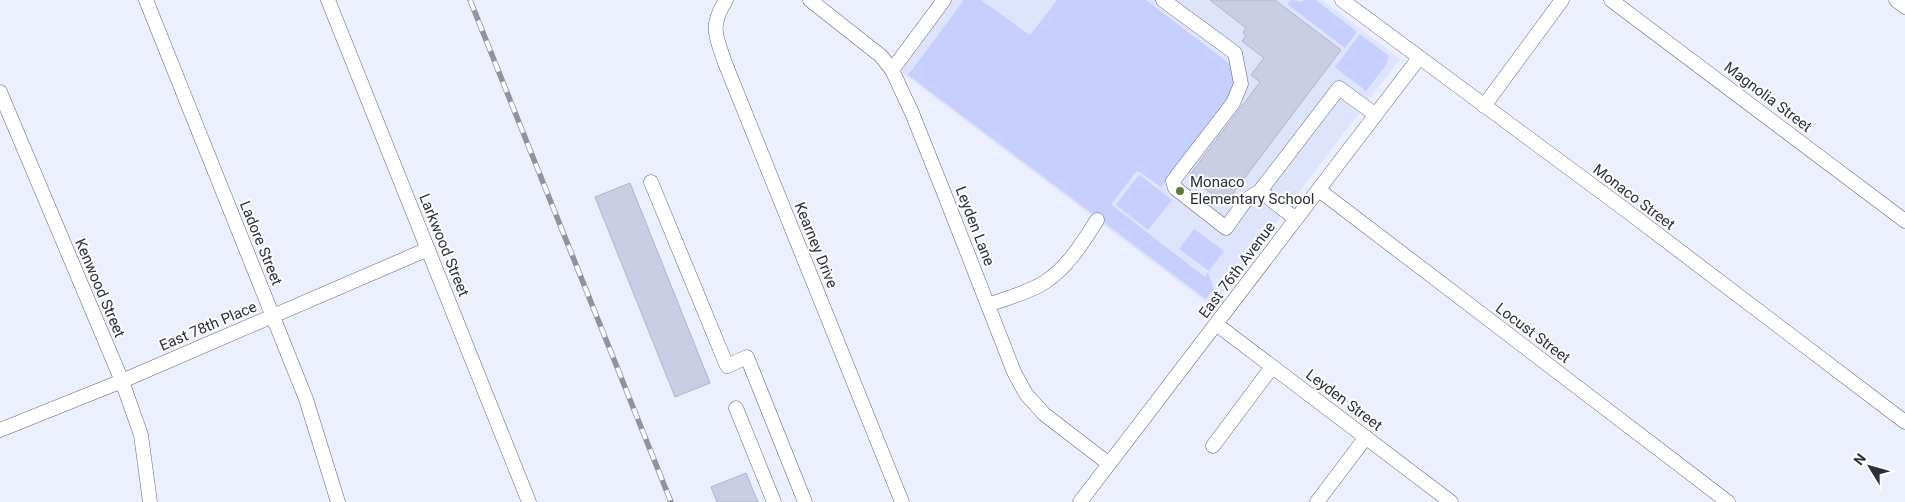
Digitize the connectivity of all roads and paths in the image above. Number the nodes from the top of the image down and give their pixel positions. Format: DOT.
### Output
graph roads {
  1 [pos="146,0"];
  2 [pos="328,0"];
  3 [pos="726,0"];
  4 [pos="810,0"];
  5 [pos="944,0"];
  6 [pos="1163,0"];
  7 [pos="1342,0"];
  8 [pos="1562,0"];
  9 [pos="1611,0"];
  10 [pos="1896,0"];
  11 [pos="1905,7"];
  12 [pos="1419,58"];
  13 [pos="892,70"];
  14 [pos="0,92"];
  15 [pos="1484,106"];
  16 [pos="1376,116"];
  17 [pos="651,182"];
  18 [pos="1319,190"];
  19 [pos="1260,191"];
  20 [pos="1296,219"];
  21 [pos="1097,220"];
  22 [pos="1905,221"];
  23 [pos="428,249"];
  24 [pos="988,305"];
  25 [pos="273,316"];
  26 [pos="1216,324"];
  27 [pos="1272,366"];
  28 [pos="122,381"];
  29 [pos="736,408"];
  30 [pos="1905,422"];
  31 [pos="0,430"];
  32 [pos="1366,437"];
  33 [pos="1213,446"];
  34 [pos="1109,464"];
  35 [pos="150,502"];
  36 [pos="338,502"];
  37 [pos="529,502"];
  38 [pos="774,502"];
  39 [pos="804,502"];
  40 [pos="902,502"];
  41 [pos="1080,502"];
  42 [pos="1317,502"];
  43 [pos="1451,502"];
  44 [pos="1728,502"];
  1 -- 25 [label="street, Ladore Street"];
  2 -- 23 [label="street, Larkwood Street"];
  3 -- 40 [label="street, Kearney Drive"];
  4 -- 13 [label="street, Leyden Lane"];
  5 -- 13 [label="street"];
  6 -- 19 [label="street"];
  7 -- 12 [label="street, Monaco Street"];
  8 -- 15 [label="street"];
  9 -- 22 [label="street, Magnolia Street"];
  10 -- 11 [label="street"];
  12 -- 15 [label="street, Monaco Street"];
  12 -- 16 [label="street, East 76th Avenue"];
  13 -- 24 [label="street, Leyden Lane"];
  14 -- 28 [label="street, Kenwood Street"];
  15 -- 30 [label="street, Monaco Street"];
  16 -- 18 [label="street, East 76th Avenue"];
  16 -- 19 [label="street"];
  17 -- 39 [label="street"];
  18 -- 20 [label="street, East 76th Avenue"];
  18 -- 44 [label="street, Locust Street"];
  19 -- 20 [label="street"];
  20 -- 26 [label="street, East 76th Avenue"];
  21 -- 24 [label="street"];
  23 -- 25 [label="street, East 78th Place"];
  23 -- 37 [label="street, Larkwood Street"];
  24 -- 34 [label="street, Leyden Lane"];
  25 -- 28 [label="street, East 78th Place"];
  25 -- 36 [label="street, Ladore Street"];
  26 -- 27 [label="street, Leyden Street"];
  26 -- 34 [label="street, East 76th Avenue"];
  27 -- 32 [label="street, Leyden Street"];
  27 -- 33 [label="street"];
  28 -- 31 [label="street, East 78th Place"];
  28 -- 35 [label="street, Kenwood Street"];
  29 -- 38 [label="street"];
  32 -- 42 [label="street"];
  32 -- 43 [label="street, Leyden Street"];
  34 -- 41 [label="street, East 76th Avenue"];
}
